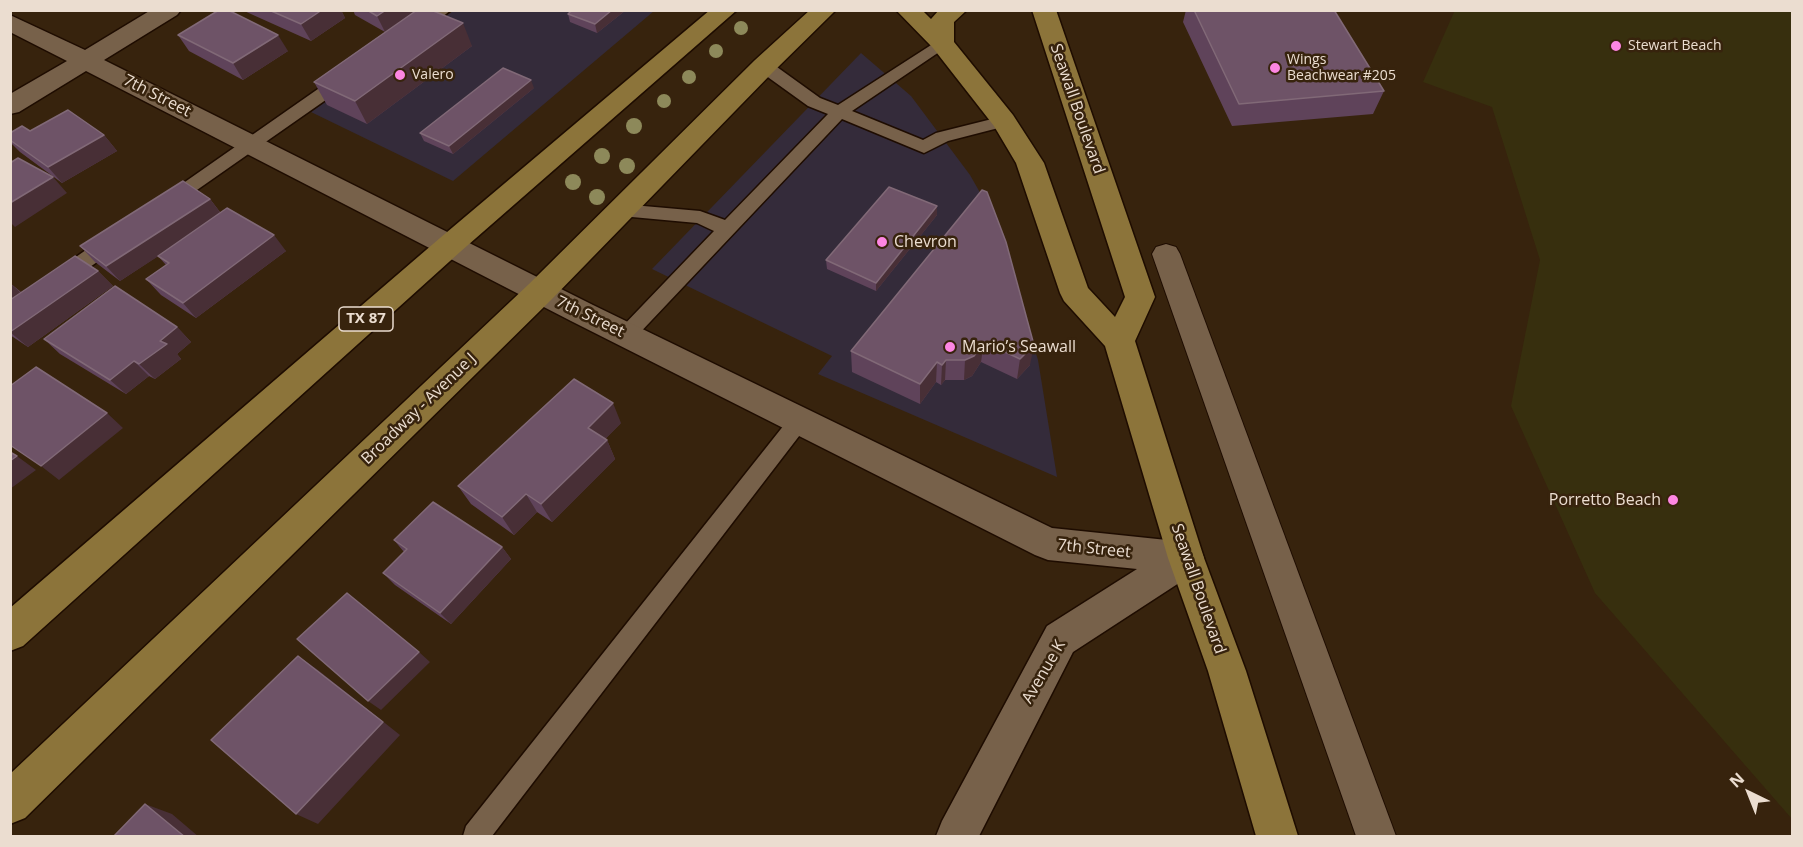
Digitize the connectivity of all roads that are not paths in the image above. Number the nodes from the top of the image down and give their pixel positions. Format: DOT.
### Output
graph roads {
  1 [pos="169,10"];
  2 [pos="444,10"];
  3 [pos="725,10"];
  4 [pos="824,10"];
  5 [pos="909,10"];
  6 [pos="955,10"];
  7 [pos="1044,10"];
  8 [pos="10,22"];
  9 [pos="400,41"];
  10 [pos="942,43"];
  11 [pos="87,60"];
  12 [pos="764,66"];
  13 [pos="354,73"];
  14 [pos="10,105"];
  15 [pos="839,111"];
  16 [pos="1004,121"];
  17 [pos="250,143"];
  18 [pos="621,210"];
  19 [pos="154,211"];
  20 [pos="727,229"];
  21 [pos="126,232"];
  22 [pos="450,245"];
  23 [pos="1166,254"];
  24 [pos="49,286"];
  25 [pos="540,292"];
  26 [pos="626,335"];
  27 [pos="1119,341"];
  28 [pos="799,422"];
  29 [pos="1186,558"];
  30 [pos="10,633"];
  31 [pos="10,803"];
  32 [pos="476,837"];
  33 [pos="957,837"];
  34 [pos="1277,837"];
  35 [pos="1377,837"];
  1 -- 11 [label="street"];
  2 -- 9 [label="lane"];
  3 -- 22 [label="main road, TX 87"];
  4 -- 12 [label="main road, Broadway - Avenue J"];
  5 -- 10 [label="main road, Seawall Boulevard"];
  6 -- 10 [label="main road"];
  7 -- 27 [label="main road, Seawall Boulevard"];
  8 -- 11 [label="street, 7th Street"];
  10 -- 15 [label="lane"];
  10 -- 16 [label="main road, Seawall Boulevard"];
  11 -- 14 [label="street"];
  11 -- 17 [label="street, 7th Street"];
  12 -- 15 [label="lane"];
  12 -- 18 [label="main road, Broadway - Avenue J"];
  13 -- 17 [label="lane"];
  15 -- 16 [label="lane"];
  15 -- 20 [label="lane"];
  16 -- 27 [label="main road, Seawall Boulevard"];
  17 -- 19 [label="lane"];
  17 -- 22 [label="street, 7th Street"];
  18 -- 20 [label="lane"];
  18 -- 25 [label="main road, Broadway - Avenue J"];
  20 -- 26 [label="lane"];
  21 -- 24 [label="lane"];
  22 -- 25 [label="street, 7th Street"];
  22 -- 30 [label="main road, TX 87"];
  23 -- 35 [label="street"];
  25 -- 26 [label="street, 7th Street"];
  25 -- 31 [label="main road, Broadway - Avenue J"];
  26 -- 28 [label="street, 7th Street"];
  27 -- 29 [label="main road, Seawall Boulevard"];
  28 -- 29 [label="street, 7th Street"];
  28 -- 32 [label="lane"];
  29 -- 33 [label="street, Avenue K"];
  29 -- 34 [label="main road, Seawall Boulevard"];
}
